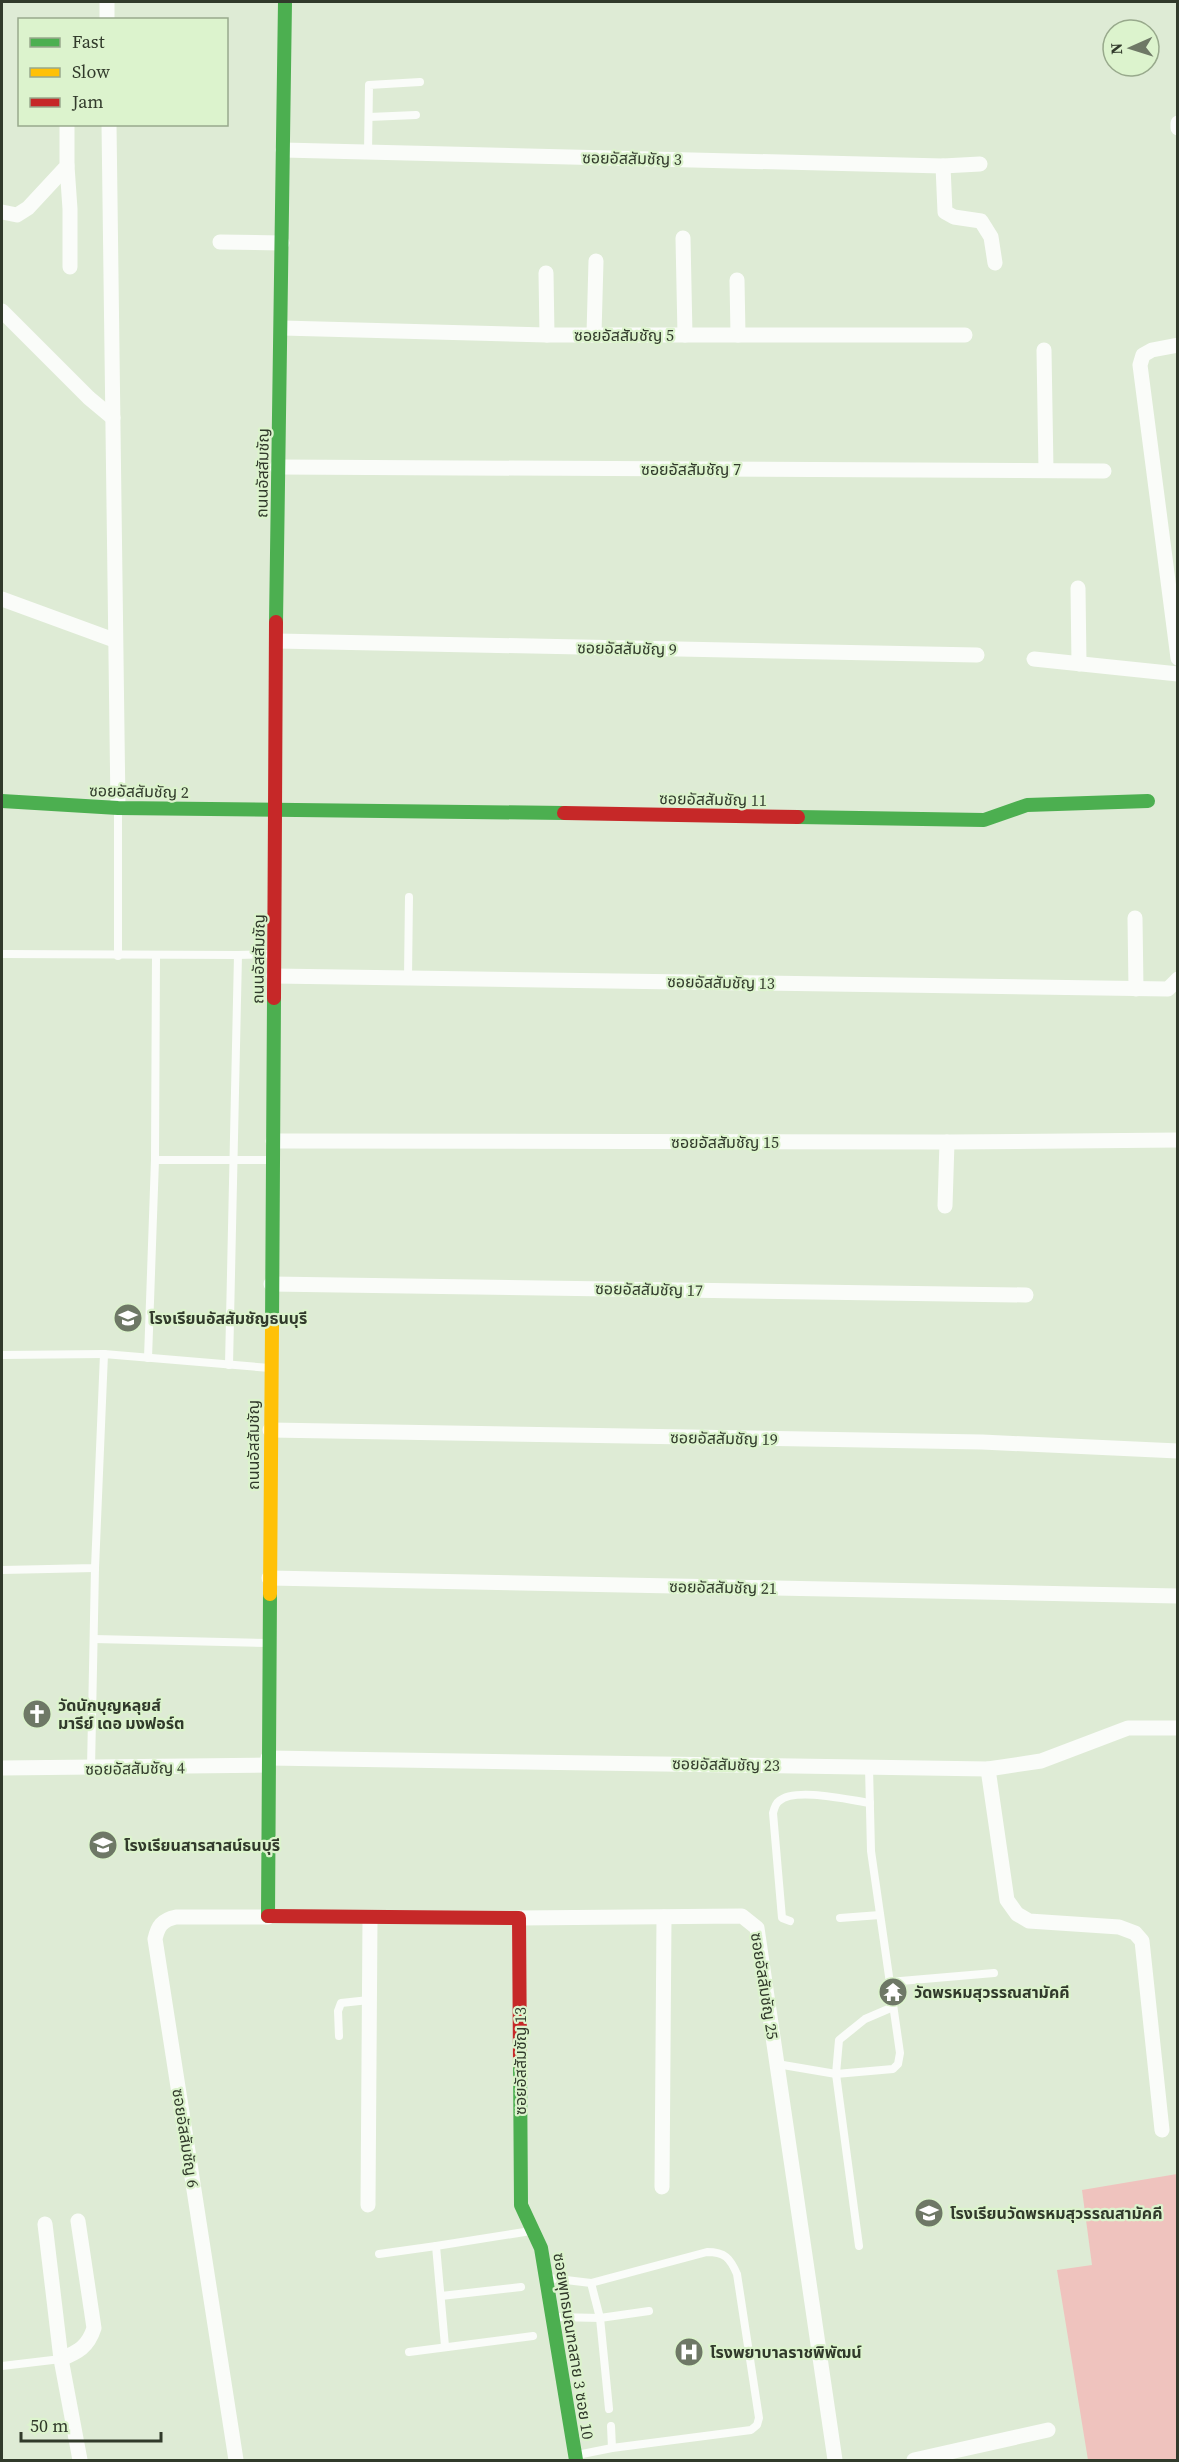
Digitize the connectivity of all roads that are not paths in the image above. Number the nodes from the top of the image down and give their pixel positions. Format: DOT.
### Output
graph roads {
  1 [pos="108,2"];
  2 [pos="285,2"];
  3 [pos="108,18"];
  4 [pos="420,82"];
  5 [pos="416,115"];
  6 [pos="369,117"];
  7 [pos="67,126"];
  8 [pos="109,126"];
  9 [pos="283,150"];
  10 [pos="368,152"];
  11 [pos="980,164"];
  12 [pos="66,166"];
  13 [pos="943,166"];
  14 [pos="2,212"];
  15 [pos="683,238"];
  16 [pos="220,242"];
  17 [pos="282,243"];
  18 [pos="596,261"];
  19 [pos="995,263"];
  20 [pos="70,267"];
  21 [pos="546,273"];
  22 [pos="737,280"];
  23 [pos="2,311"];
  24 [pos="282,328"];
  25 [pos="547,334"];
  26 [pos="594,334"];
  27 [pos="685,334"];
  28 [pos="738,335"];
  29 [pos="965,335"];
  30 [pos="1178,345"];
  31 [pos="1044,350"];
  32 [pos="113,418"];
  33 [pos="277,467"];
  34 [pos="1046,470"];
  35 [pos="1104,471"];
  36 [pos="1078,588"];
  37 [pos="2,599"];
  38 [pos="114,640"];
  39 [pos="277,641"];
  40 [pos="977,655"];
  41 [pos="1178,658"];
  42 [pos="1034,659"];
  43 [pos="1079,663"];
  44 [pos="1178,674"];
  45 [pos="2,801"];
  46 [pos="1148,801"];
  47 [pos="118,808"];
  48 [pos="276,809"];
  49 [pos="409,897"];
  50 [pos="1135,918"];
  51 [pos="2,954"];
  52 [pos="275,954"];
  53 [pos="238,955"];
  54 [pos="117,956"];
  55 [pos="156,956"];
  56 [pos="274,976"];
  57 [pos="408,977"];
  58 [pos="1175,983"];
  59 [pos="1136,989"];
  60 [pos="1178,1140"];
  61 [pos="273,1141"];
  62 [pos="947,1142"];
  63 [pos="155,1160"];
  64 [pos="232,1160"];
  65 [pos="273,1160"];
  66 [pos="945,1206"];
  67 [pos="271,1284"];
  68 [pos="1026,1295"];
  69 [pos="104,1354"];
  70 [pos="2,1355"];
  71 [pos="148,1358"];
  72 [pos="229,1365"];
  73 [pos="270,1368"];
  74 [pos="270,1430"];
  75 [pos="1178,1451"];
  76 [pos="95,1568"];
  77 [pos="2,1570"];
  78 [pos="269,1578"];
  79 [pos="1178,1596"];
  80 [pos="94,1639"];
  81 [pos="270,1642"];
  82 [pos="1178,1728"];
  83 [pos="268,1762"];
  84 [pos="869,1767"];
  85 [pos="2,1768"];
  86 [pos="91,1768"];
  87 [pos="988,1768"];
  88 [pos="870,1803"];
  89 [pos="880,1915"];
  90 [pos="268,1917"];
  91 [pos="664,1917"];
  92 [pos="370,1918"];
  93 [pos="519,1918"];
  94 [pos="840,1918"];
  95 [pos="790,1921"];
  96 [pos="994,1973"];
  97 [pos="889,1982"];
  98 [pos="369,2000"];
  99 [pos="893,2007"];
  100 [pos="339,2036"];
  101 [pos="777,2064"];
  102 [pos="836,2074"];
  103 [pos="1162,2130"];
  104 [pos="662,2187"];
  105 [pos="368,2205"];
  106 [pos="521,2205"];
  107 [pos="78,2221"];
  108 [pos="45,2224"];
  109 [pos="533,2231"];
  110 [pos="436,2246"];
  111 [pos="859,2246"];
  112 [pos="379,2254"];
  113 [pos="547,2278"];
  114 [pos="591,2283"];
  115 [pos="521,2287"];
  116 [pos="441,2296"];
  117 [pos="649,2311"];
  118 [pos="554,2317"];
  119 [pos="600,2318"];
  120 [pos="533,2336"];
  121 [pos="445,2346"];
  122 [pos="409,2352"];
  123 [pos="61,2359"];
  124 [pos="2,2366"];
  125 [pos="609,2409"];
  126 [pos="611,2426"];
  127 [pos="1048,2430"];
  128 [pos="612,2448"];
  129 [pos="575,2458"];
  130 [pos="80,2460"];
  131 [pos="236,2460"];
  132 [pos="835,2460"];
  133 [pos="914,2460"];
  1 -- 3 [label="street"];
  2 -- 9 [label="street, ถนนอัสสัมชัญ"];
  4 -- 6 [label="lane"];
  5 -- 6 [label="lane"];
  6 -- 10 [label="lane"];
  7 -- 12 [label="street"];
  8 -- 32 [label="street"];
  9 -- 10 [label="street, ซอยอัสสัมชัญ 3"];
  9 -- 17 [label="street, ถนนอัสสัมชัญ"];
  10 -- 13 [label="street, ซอยอัสสัมชัญ 3"];
  11 -- 13 [label="street, ซอยอัสสัมชัญ 3"];
  12 -- 14 [label="street"];
  12 -- 20 [label="street"];
  13 -- 19 [label="street"];
  15 -- 27 [label="street"];
  16 -- 17 [label="street"];
  17 -- 24 [label="street, ถนนอัสสัมชัญ"];
  18 -- 26 [label="street"];
  21 -- 25 [label="street"];
  22 -- 28 [label="street"];
  23 -- 32 [label="street"];
  24 -- 25 [label="street, ซอยอัสสัมชัญ 5"];
  24 -- 33 [label="street, ถนนอัสสัมชัญ"];
  25 -- 26 [label="street, ซอยอัสสัมชัญ 5"];
  26 -- 27 [label="street, ซอยอัสสัมชัญ 5"];
  27 -- 28 [label="street, ซอยอัสสัมชัญ 5"];
  28 -- 29 [label="street, ซอยอัสสัมชัญ 5"];
  30 -- 41 [label="street"];
  31 -- 34 [label="street"];
  32 -- 38 [label="street"];
  33 -- 34 [label="street, ซอยอัสสัมชัญ 7"];
  33 -- 39 [label="street, ถนนอัสสัมชัญ"];
  34 -- 35 [label="street, ซอยอัสสัมชัญ 7"];
  36 -- 43 [label="street"];
  37 -- 38 [label="street"];
  38 -- 47 [label="street"];
  39 -- 40 [label="street, ซอยอัสสัมชัญ 9"];
  39 -- 48 [label="street, ถนนอัสสัมชัญ"];
  42 -- 43 [label="street"];
  43 -- 44 [label="street"];
  45 -- 47 [label="street, ซอยอัสสัมชัญ 2"];
  46 -- 48 [label="street, ซอยอัสสัมชัญ 11"];
  47 -- 48 [label="street, ซอยอัสสัมชัญ 2"];
  47 -- 54 [label="lane"];
  48 -- 52 [label="street, ถนนอัสสัมชัญ"];
  49 -- 57 [label="lane"];
  50 -- 59 [label="street"];
  51 -- 54 [label="lane"];
  52 -- 53 [label="lane"];
  52 -- 56 [label="street, ถนนอัสสัมชัญ"];
  53 -- 55 [label="lane"];
  53 -- 64 [label="lane"];
  54 -- 55 [label="lane"];
  55 -- 63 [label="lane"];
  56 -- 57 [label="street, ซอยอัสสัมชัญ 13"];
  56 -- 61 [label="street, ถนนอัสสัมชัญ"];
  57 -- 59 [label="street, ซอยอัสสัมชัญ 13"];
  58 -- 59 [label="street, ซอยอัสสัมชัญ 13"];
  60 -- 62 [label="street, ซอยอัสสัมชัญ 15"];
  61 -- 62 [label="street, ซอยอัสสัมชัญ 15"];
  61 -- 65 [label="street, ถนนอัสสัมชัญ"];
  62 -- 66 [label="street"];
  63 -- 64 [label="lane"];
  63 -- 71 [label="lane"];
  64 -- 65 [label="lane"];
  64 -- 72 [label="lane"];
  65 -- 67 [label="street, ถนนอัสสัมชัญ"];
  67 -- 68 [label="street, ซอยอัสสัมชัญ 17"];
  67 -- 73 [label="street, ถนนอัสสัมชัญ"];
  69 -- 70 [label="lane"];
  69 -- 71 [label="lane"];
  69 -- 76 [label="lane"];
  71 -- 72 [label="lane"];
  72 -- 73 [label="lane"];
  73 -- 74 [label="street, ถนนอัสสัมชัญ"];
  74 -- 75 [label="street, ซอยอัสสัมชัญ 19"];
  74 -- 78 [label="street, ถนนอัสสัมชัญ"];
  76 -- 77 [label="lane"];
  76 -- 80 [label="lane"];
  78 -- 79 [label="street, ซอยอัสสัมชัญ 21"];
  78 -- 81 [label="street, ถนนอัสสัมชัญ"];
  80 -- 81 [label="lane"];
  80 -- 86 [label="lane"];
  81 -- 83 [label="street, ถนนอัสสัมชัญ"];
  82 -- 87 [label="street, ซอยอัสสัมชัญ 23"];
  83 -- 84 [label="street, ซอยอัสสัมชัญ 23"];
  83 -- 86 [label="street, ซอยอัสสัมชัญ 4"];
  83 -- 90 [label="street, ถนนอัสสัมชัญ"];
  84 -- 87 [label="street, ซอยอัสสัมชัญ 23"];
  84 -- 88 [label="lane"];
  85 -- 86 [label="street, ซอยอัสสัมชัญ 4"];
  87 -- 103 [label="street"];
  88 -- 89 [label="lane"];
  88 -- 95 [label="lane"];
  89 -- 94 [label="lane"];
  89 -- 97 [label="lane"];
  90 -- 92 [label="street, ซอยอัสสัมชัญ 25"];
  90 -- 131 [label="street, ซอยอัสสัมชัญ 6"];
  91 -- 93 [label="street, ซอยอัสสัมชัญ 25"];
  91 -- 101 [label="street, ซอยอัสสัมชัญ 25"];
  91 -- 104 [label="street"];
  92 -- 93 [label="street, ซอยอัสสัมชัญ 25"];
  92 -- 98 [label="street"];
  93 -- 106 [label="street, ซอยอัสสัมชัญ 13"];
  96 -- 97 [label="lane"];
  97 -- 99 [label="lane"];
  98 -- 100 [label="lane"];
  98 -- 105 [label="street"];
  99 -- 102 [label="lane"];
  99 -- 102 [label="lane"];
  101 -- 102 [label="lane"];
  101 -- 132 [label="street, ซอยอัสสัมชัญ 25"];
  102 -- 111 [label="lane"];
  106 -- 109 [label="street, ซอยพุทธมณฑลสาย 3 ซอย 10"];
  107 -- 123 [label="street"];
  108 -- 123 [label="street"];
  109 -- 110 [label="lane"];
  109 -- 113 [label="street, ซอยพุทธมณฑลสาย 3 ซอย 10"];
  110 -- 112 [label="lane"];
  110 -- 116 [label="lane"];
  113 -- 114 [label="lane"];
  113 -- 118 [label="street, ซอยพุทธมณฑลสาย 3 ซอย 10"];
  114 -- 119 [label="lane"];
  114 -- 128 [label="lane"];
  115 -- 116 [label="lane"];
  116 -- 121 [label="lane"];
  117 -- 119 [label="lane"];
  118 -- 119 [label="lane"];
  118 -- 129 [label="street, ซอยพุทธมณฑลสาย 3 ซอย 10"];
  119 -- 125 [label="lane"];
  120 -- 121 [label="lane"];
  121 -- 122 [label="lane"];
  123 -- 124 [label="lane"];
  123 -- 130 [label="street"];
  126 -- 128 [label="lane"];
  127 -- 133 [label="street"];
  128 -- 129 [label="lane"];
}
